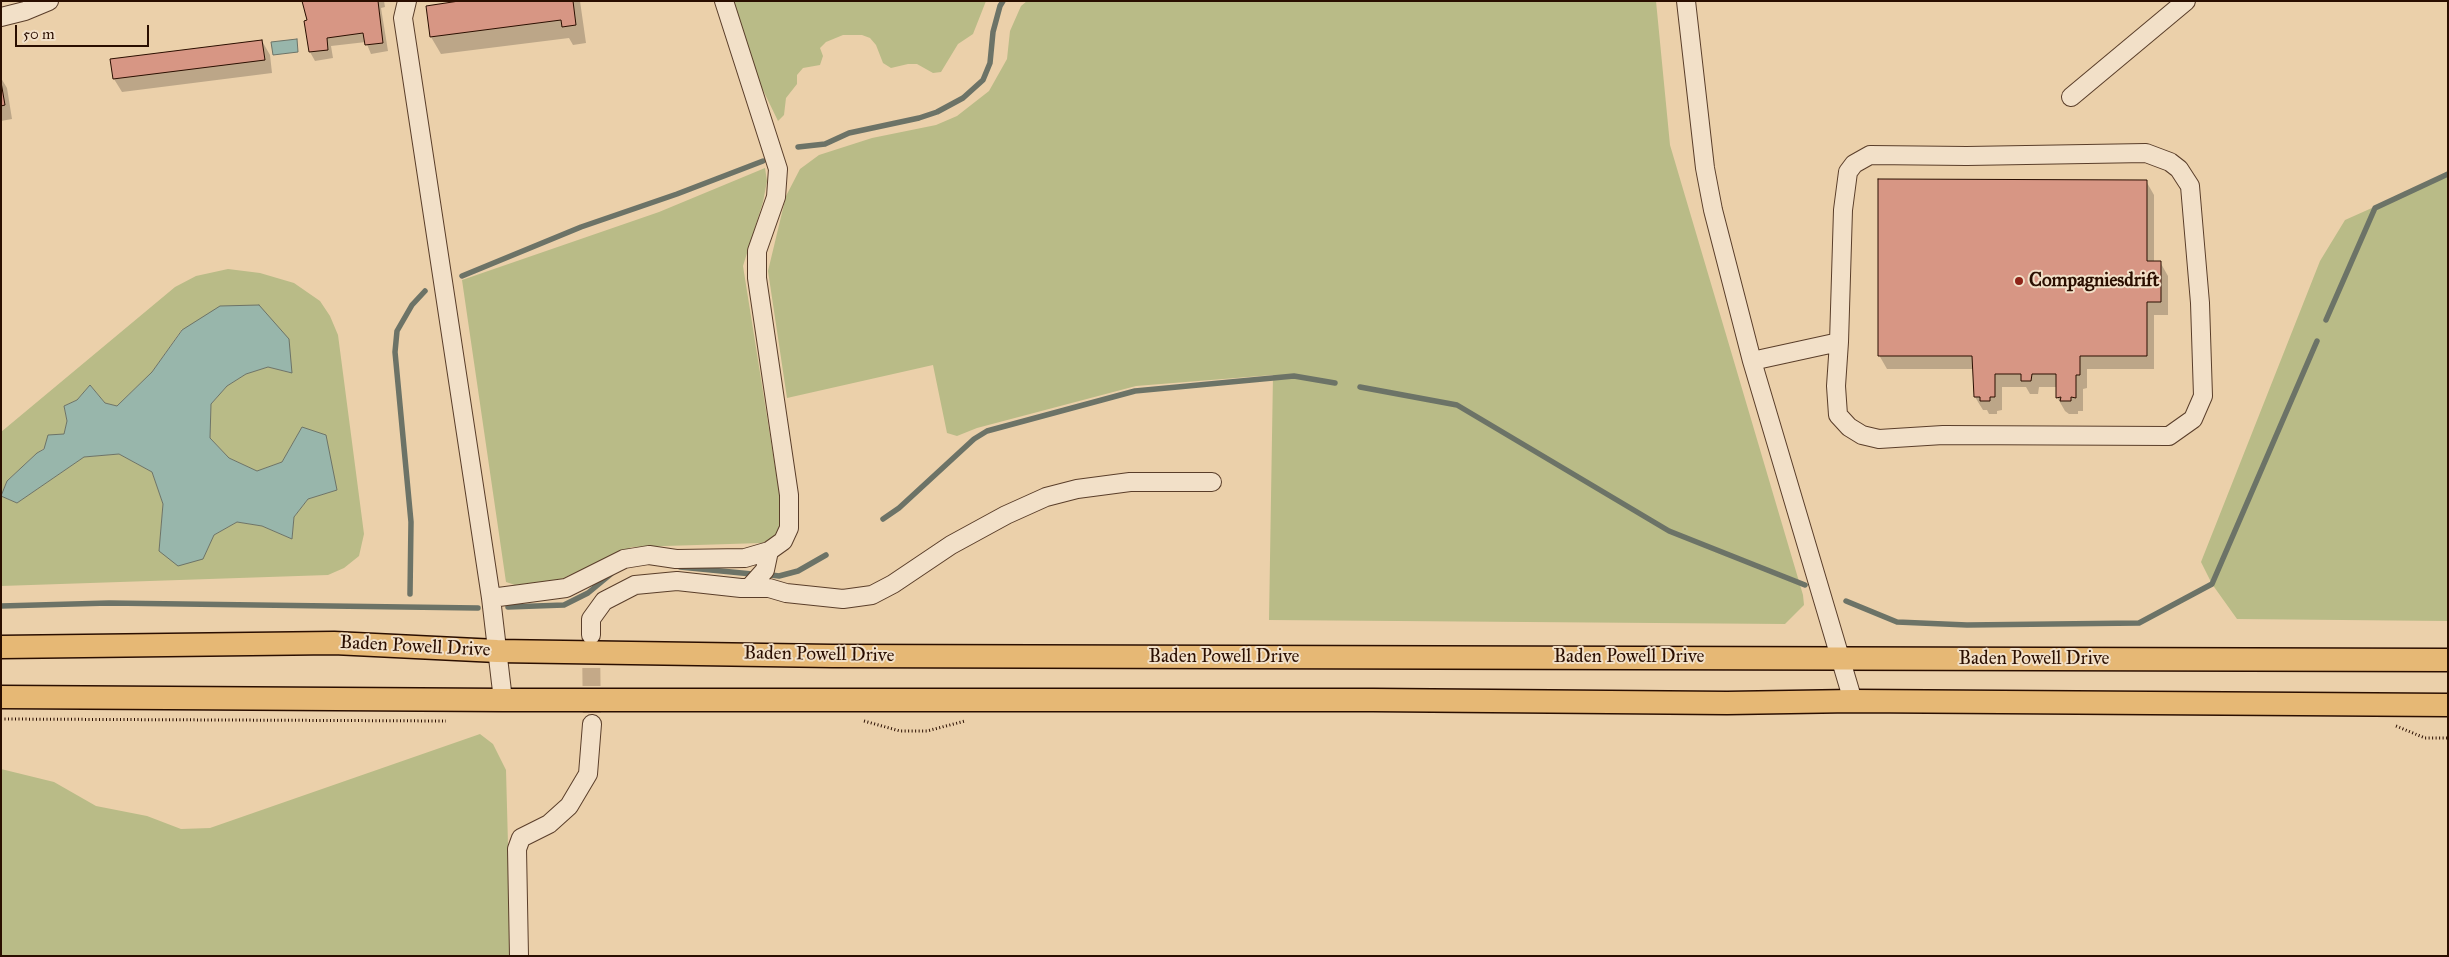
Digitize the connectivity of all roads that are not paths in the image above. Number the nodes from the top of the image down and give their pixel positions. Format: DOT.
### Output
graph roads {
  1 [pos="49,1"];
  2 [pos="407,1"];
  3 [pos="724,1"];
  4 [pos="1686,1"];
  5 [pos="2186,1"];
  6 [pos="1,17"];
  7 [pos="2071,97"];
  8 [pos="1839,342"];
  9 [pos="1752,361"];
  10 [pos="1212,482"];
  11 [pos="770,551"];
  12 [pos="749,588"];
  13 [pos="491,598"];
  14 [pos="591,635"];
  15 [pos="1,647"];
  16 [pos="497,651"];
  17 [pos="1841,658"];
  18 [pos="2448,660"];
  19 [pos="1,697"];
  20 [pos="503,700"];
  21 [pos="1853,701"];
  22 [pos="2448,705"];
  23 [pos="592,724"];
  24 [pos="519,956"];
  1 -- 6 [label="street"];
  2 -- 13 [label="street"];
  3 -- 11 [label="street"];
  4 -- 9 [label="street"];
  5 -- 7 [label="street"];
  8 -- 8 [label="street"];
  8 -- 9 [label="street"];
  9 -- 17 [label="street"];
  10 -- 12 [label="street"];
  11 -- 12 [label="street"];
  11 -- 13 [label="street"];
  12 -- 14 [label="street"];
  13 -- 16 [label="street"];
  15 -- 16 [label="main road, Baden Powell Drive"];
  16 -- 17 [label="main road, Baden Powell Drive"];
  16 -- 20 [label="street"];
  17 -- 18 [label="main road, Baden Powell Drive"];
  17 -- 21 [label="street"];
  19 -- 20 [label="main road"];
  20 -- 21 [label="main road"];
  21 -- 22 [label="main road"];
  23 -- 24 [label="street"];
}
